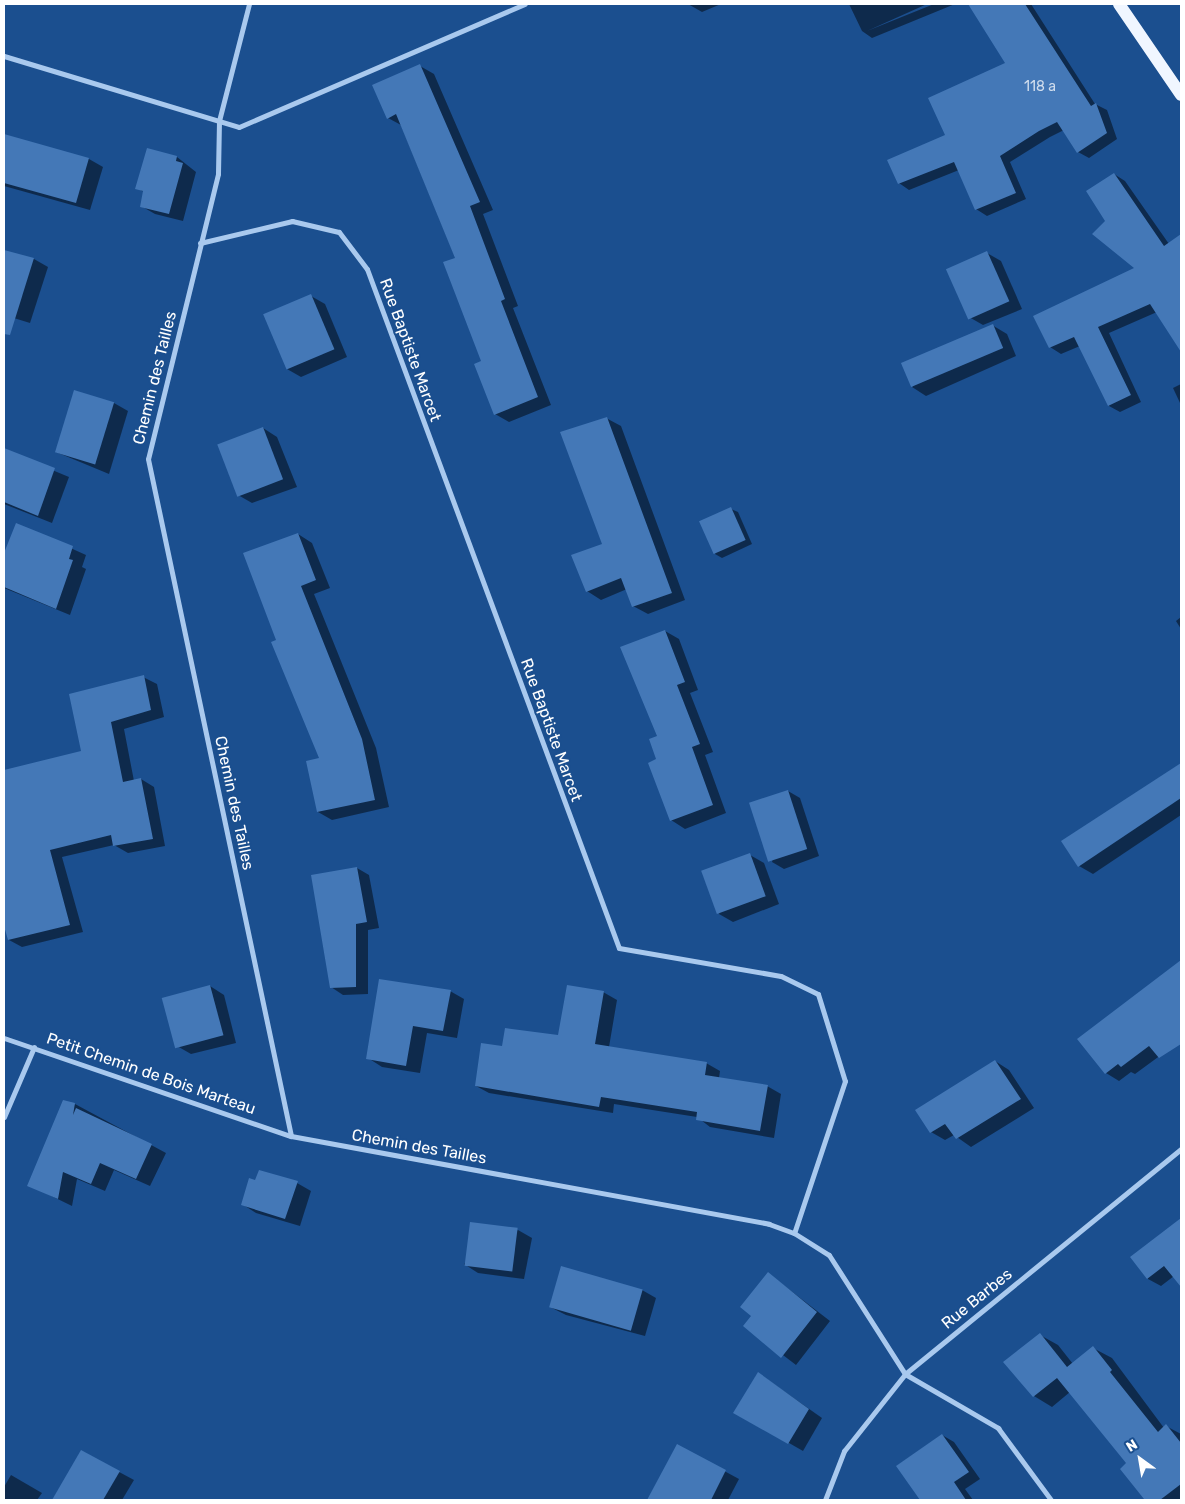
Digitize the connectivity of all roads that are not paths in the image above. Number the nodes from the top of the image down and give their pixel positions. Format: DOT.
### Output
graph roads {
  1 [pos="249,4"];
  2 [pos="525,4"];
  3 [pos="1119,4"];
  4 [pos="4,56"];
  5 [pos="1181,95"];
  6 [pos="220,121"];
  7 [pos="200,243"];
  8 [pos="4,1038"];
  9 [pos="34,1047"];
  10 [pos="4,1116"];
  11 [pos="291,1136"];
  12 [pos="1181,1149"];
  13 [pos="794,1233"];
  14 [pos="905,1374"];
  15 [pos="825,1500"];
  16 [pos="1052,1500"];
  1 -- 6 [label="street, Chemin des Tailles"];
  2 -- 6 [label="street"];
  3 -- 5 [label="main road"];
  4 -- 6 [label="street"];
  6 -- 7 [label="street, Chemin des Tailles"];
  7 -- 11 [label="street, Chemin des Tailles"];
  7 -- 13 [label="street, Rue Baptiste Marcet"];
  8 -- 9 [label="street, Petit Chemin de Bois Marteau"];
  9 -- 10 [label="street"];
  9 -- 11 [label="street, Petit Chemin de Bois Marteau"];
  11 -- 13 [label="street, Chemin des Tailles"];
  12 -- 14 [label="street, Rue Barbes"];
  13 -- 14 [label="street, Chemin des Tailles"];
  14 -- 15 [label="street, Rue Barbes"];
  14 -- 16 [label="street"];
}
